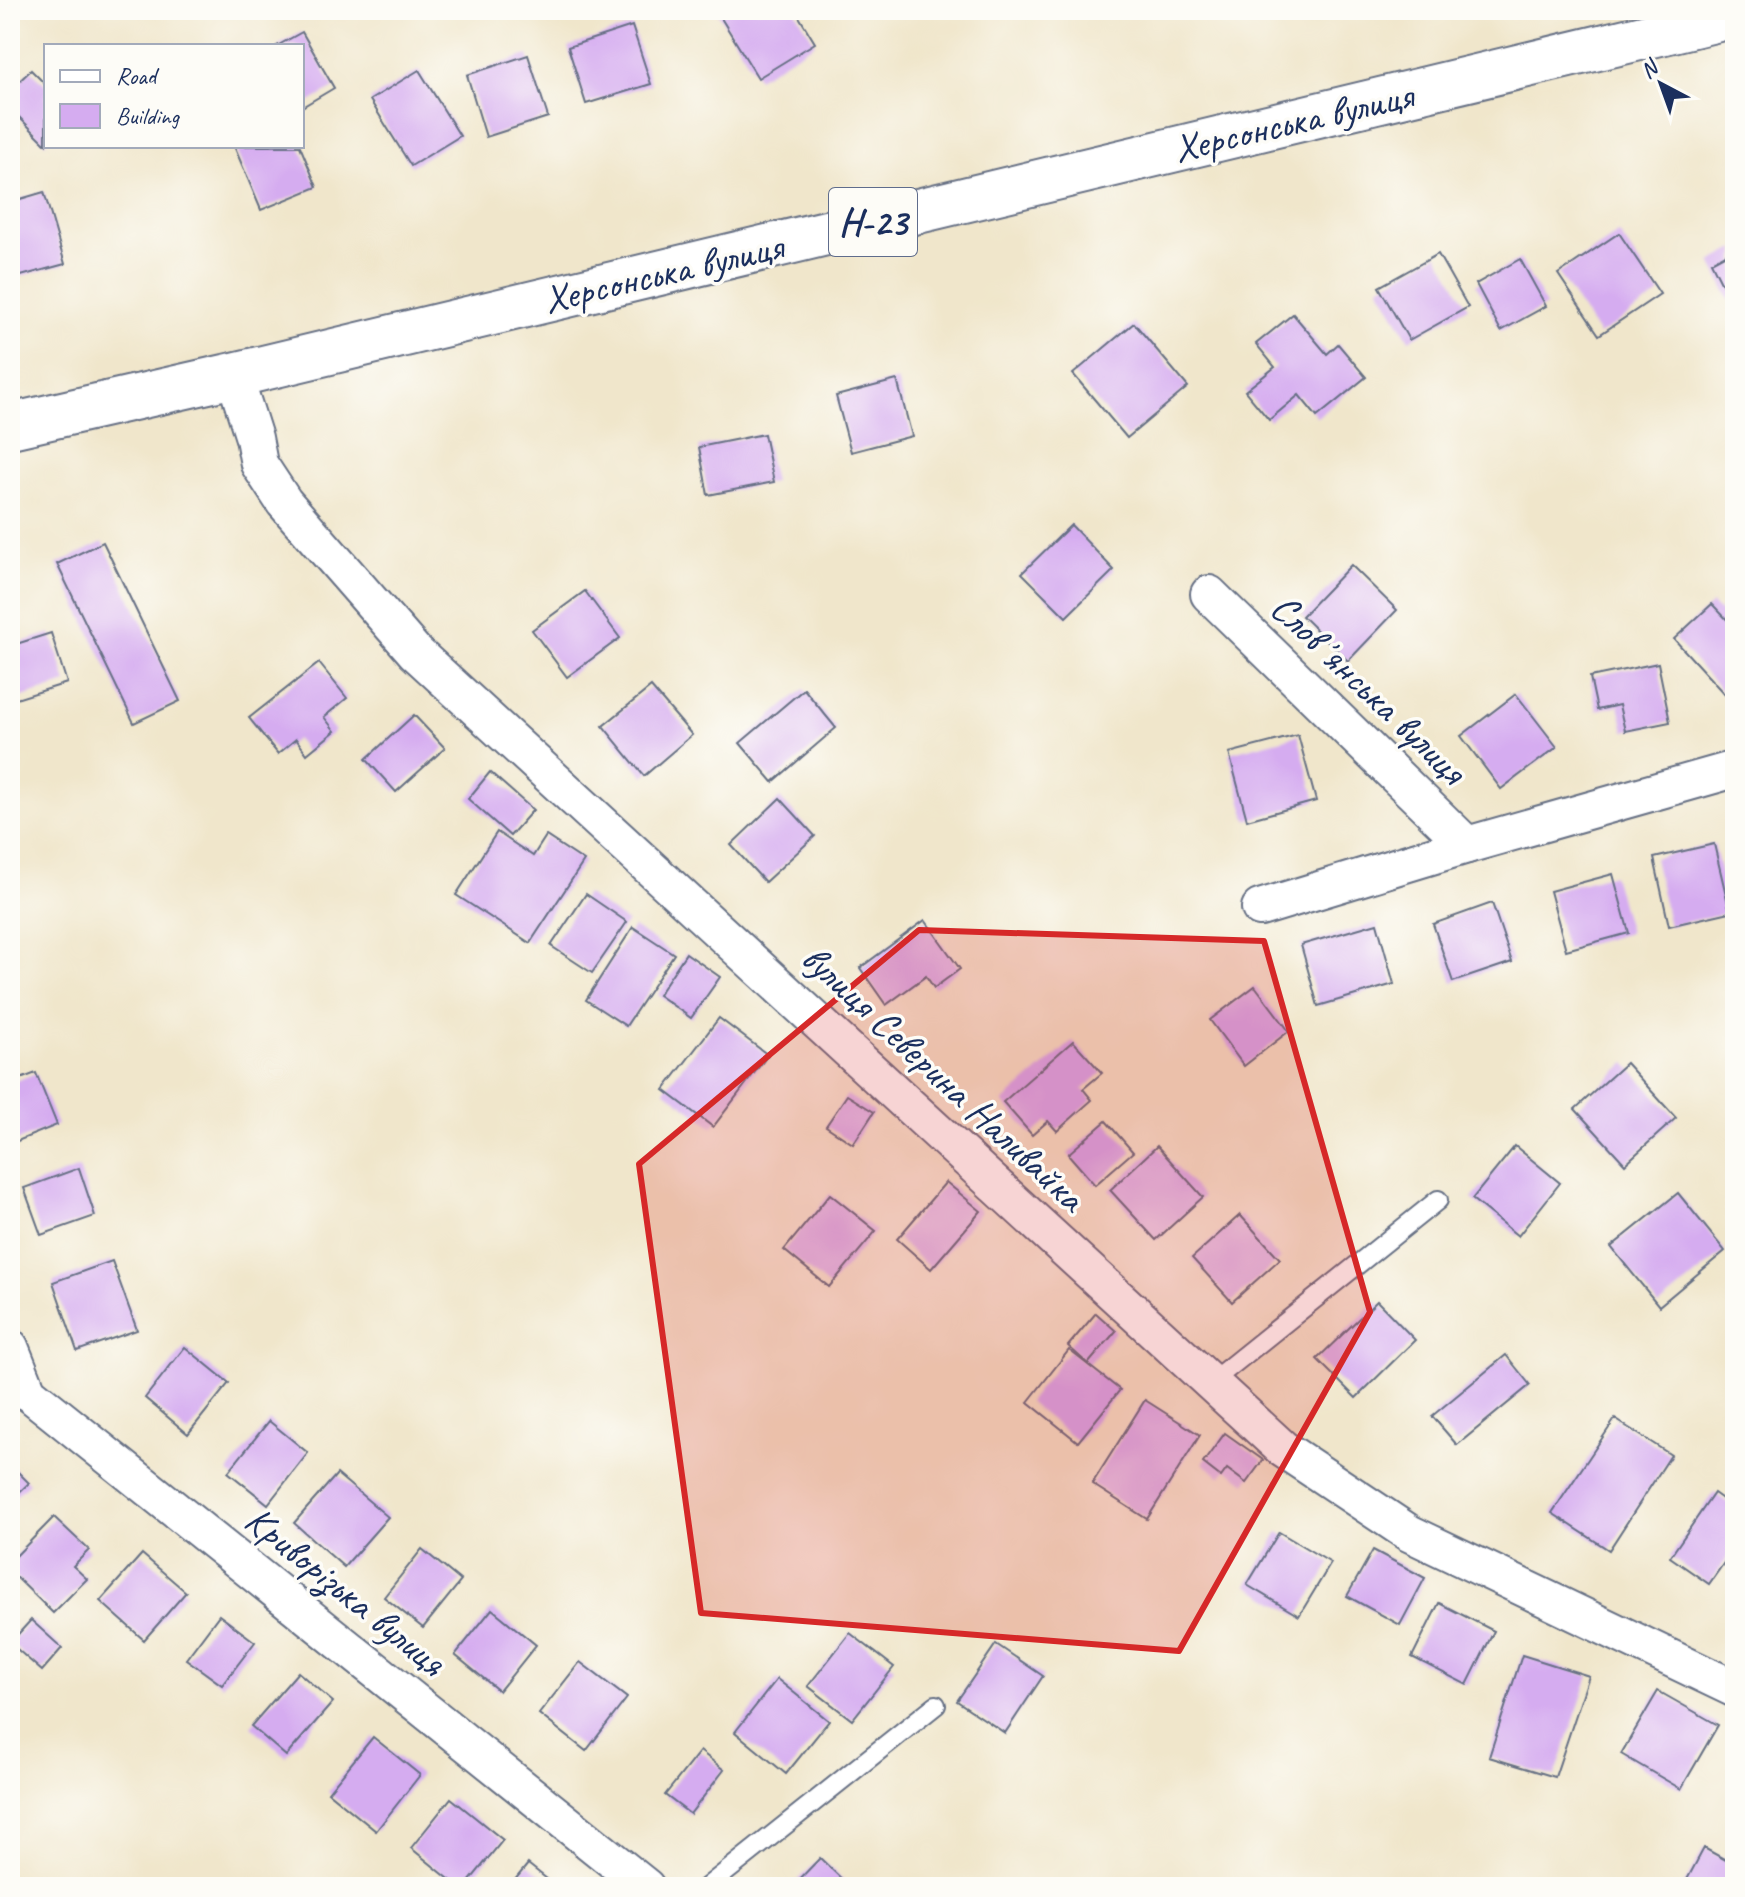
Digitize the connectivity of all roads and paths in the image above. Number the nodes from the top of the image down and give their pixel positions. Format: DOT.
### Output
graph roads {
  1 [pos="1735,15"];
  2 [pos="234,375"];
  3 [pos="10,426"];
  4 [pos="1209,594"];
  5 [pos="1735,769"];
  6 [pos="1467,845"];
  7 [pos="1260,908"];
  8 [pos="1438,1200"];
  9 [pos="10,1347"];
  10 [pos="1211,1382"];
  11 [pos="1735,1689"];
  12 [pos="936,1705"];
  13 [pos="646,1887"];
  14 [pos="707,1887"];
  1 -- 2 [label="main road, Херсонська вулиця / Н-23"];
  2 -- 3 [label="main road, Херсонська вулиця / Н-23"];
  2 -- 10 [label="street, вулиця Северина Наливайка"];
  4 -- 6 [label="street, Словʼянська вулиця"];
  5 -- 6 [label="street, Словʼянська вулиця"];
  6 -- 7 [label="street, Словʼянська вулиця"];
  8 -- 10 [label="lane"];
  9 -- 13 [label="street, Криворізька вулиця"];
  10 -- 11 [label="street, вулиця Северина Наливайка"];
  12 -- 14 [label="lane"];
}
